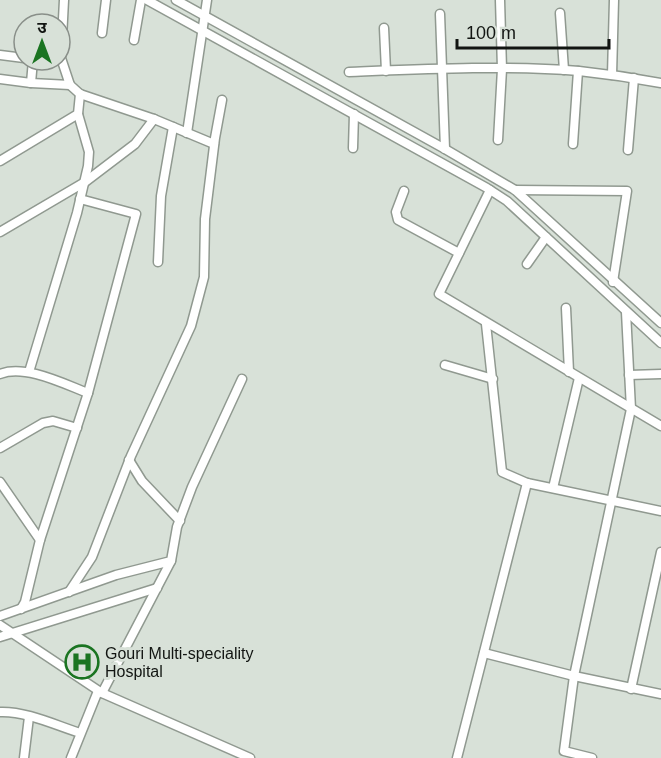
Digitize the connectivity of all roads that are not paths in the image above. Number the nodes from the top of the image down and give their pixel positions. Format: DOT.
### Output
graph roads {
  1 [pos="106,0"];
  2 [pos="141,0"];
  3 [pos="147,0"];
  4 [pos="176,0"];
  5 [pos="207,0"];
  6 [pos="500,0"];
  7 [pos="614,0"];
  8 [pos="560,13"];
  9 [pos="440,14"];
  10 [pos="205,16"];
  11 [pos="384,28"];
  12 [pos="203,29"];
  13 [pos="102,33"];
  14 [pos="134,40"];
  15 [pos="442,68"];
  16 [pos="502,69"];
  17 [pos="564,70"];
  18 [pos="386,71"];
  19 [pos="578,71"];
  20 [pos="32,72"];
  21 [pos="66,72"];
  22 [pos="349,72"];
  23 [pos="612,75"];
  24 [pos="634,78"];
  25 [pos="0,79"];
  26 [pos="31,83"];
  27 [pos="661,83"];
  28 [pos="70,86"];
  29 [pos="80,94"];
  30 [pos="222,100"];
  31 [pos="78,114"];
  32 [pos="354,114"];
  33 [pos="154,119"];
  34 [pos="173,127"];
  35 [pos="187,133"];
  36 [pos="498,140"];
  37 [pos="214,144"];
  38 [pos="573,144"];
  39 [pos="353,148"];
  40 [pos="445,149"];
  41 [pos="628,150"];
  42 [pos="0,161"];
  43 [pos="85,182"];
  44 [pos="490,190"];
  45 [pos="515,190"];
  46 [pos="404,191"];
  47 [pos="80,199"];
  48 [pos="0,232"];
  49 [pos="546,237"];
  50 [pos="459,253"];
  51 [pos="158,262"];
  52 [pos="527,264"];
  53 [pos="614,282"];
  54 [pos="566,308"];
  55 [pos="626,312"];
  56 [pos="661,323"];
  57 [pos="486,324"];
  58 [pos="661,342"];
  59 [pos="445,365"];
  60 [pos="29,372"];
  61 [pos="569,372"];
  62 [pos="0,374"];
  63 [pos="661,374"];
  64 [pos="629,375"];
  65 [pos="579,378"];
  66 [pos="242,379"];
  67 [pos="492,380"];
  68 [pos="88,393"];
  69 [pos="631,409"];
  70 [pos="661,426"];
  71 [pos="77,428"];
  72 [pos="0,448"];
  73 [pos="129,460"];
  74 [pos="0,482"];
  75 [pos="527,483"];
  76 [pos="553,488"];
  77 [pos="612,501"];
  78 [pos="661,511"];
  79 [pos="180,520"];
  80 [pos="40,540"];
  81 [pos="661,552"];
  82 [pos="171,561"];
  83 [pos="156,588"];
  84 [pos="69,592"];
  85 [pos="21,609"];
  86 [pos="0,616"];
  87 [pos="0,625"];
  88 [pos="14,633"];
  89 [pos="0,637"];
  90 [pos="484,653"];
  91 [pos="574,676"];
  92 [pos="631,689"];
  93 [pos="100,692"];
  94 [pos="661,694"];
  95 [pos="0,712"];
  96 [pos="29,717"];
  97 [pos="80,733"];
  98 [pos="24,758"];
  99 [pos="71,758"];
  100 [pos="250,758"];
  101 [pos="457,758"];
  102 [pos="592,758"];
  1 -- 13 [label="street"];
  2 -- 14 [label="street"];
  3 -- 12 [label="street"];
  4 -- 10 [label="street"];
  5 -- 10 [label="street"];
  6 -- 16 [label="street"];
  7 -- 23 [label="street"];
  8 -- 17 [label="street"];
  9 -- 15 [label="street"];
  10 -- 12 [label="street"];
  10 -- 40 [label="street"];
  11 -- 18 [label="street"];
  12 -- 32 [label="street"];
  12 -- 35 [label="street"];
  15 -- 16 [label="street"];
  15 -- 18 [label="street"];
  15 -- 40 [label="street"];
  16 -- 17 [label="street"];
  16 -- 36 [label="street"];
  17 -- 19 [label="street"];
  18 -- 22 [label="street"];
  19 -- 23 [label="street"];
  19 -- 38 [label="street"];
  20 -- 26 [label="street"];
  21 -- 28 [label="street"];
  23 -- 24 [label="street"];
  24 -- 27 [label="street"];
  24 -- 41 [label="street"];
  25 -- 26 [label="street"];
  26 -- 28 [label="street"];
  28 -- 29 [label="street"];
  29 -- 31 [label="street"];
  29 -- 33 [label="street"];
  30 -- 37 [label="street"];
  31 -- 42 [label="street"];
  31 -- 43 [label="street"];
  32 -- 39 [label="street"];
  32 -- 44 [label="street"];
  33 -- 34 [label="street"];
  33 -- 43 [label="street"];
  34 -- 35 [label="street"];
  34 -- 51 [label="street"];
  35 -- 37 [label="street"];
  37 -- 73 [label="street"];
  40 -- 45 [label="street"];
  43 -- 47 [label="street"];
  43 -- 48 [label="street"];
  44 -- 49 [label="street"];
  44 -- 50 [label="street"];
  45 -- 53 [label="street"];
  45 -- 53 [label="street"];
  46 -- 50 [label="street"];
  47 -- 60 [label="street"];
  47 -- 68 [label="street"];
  49 -- 52 [label="street"];
  49 -- 55 [label="street"];
  50 -- 57 [label="street"];
  53 -- 56 [label="street"];
  54 -- 61 [label="street"];
  55 -- 58 [label="street"];
  55 -- 64 [label="street"];
  57 -- 61 [label="street"];
  57 -- 67 [label="street"];
  59 -- 67 [label="street"];
  60 -- 62 [label="street"];
  60 -- 68 [label="street"];
  61 -- 65 [label="street"];
  63 -- 64 [label="street"];
  64 -- 69 [label="street"];
  65 -- 69 [label="street"];
  65 -- 76 [label="street"];
  66 -- 79 [label="street"];
  67 -- 75 [label="street"];
  68 -- 71 [label="street"];
  69 -- 70 [label="street"];
  69 -- 77 [label="street"];
  71 -- 72 [label="street"];
  71 -- 80 [label="street"];
  73 -- 79 [label="street"];
  73 -- 84 [label="street"];
  74 -- 80 [label="street"];
  75 -- 76 [label="street"];
  75 -- 90 [label="street"];
  76 -- 77 [label="street"];
  77 -- 78 [label="street"];
  77 -- 91 [label="street"];
  79 -- 82 [label="street"];
  80 -- 85 [label="street"];
  81 -- 92 [label="street"];
  82 -- 83 [label="street"];
  82 -- 84 [label="street"];
  83 -- 88 [label="street"];
  83 -- 93 [label="street"];
  84 -- 85 [label="street"];
  85 -- 86 [label="street"];
  87 -- 88 [label="street"];
  88 -- 89 [label="street"];
  88 -- 93 [label="street"];
  90 -- 91 [label="street"];
  90 -- 101 [label="street"];
  91 -- 92 [label="street"];
  91 -- 102 [label="street"];
  92 -- 94 [label="street"];
  93 -- 97 [label="street"];
  93 -- 100 [label="street"];
  95 -- 96 [label="street"];
  96 -- 97 [label="street"];
  96 -- 98 [label="street"];
  97 -- 99 [label="street"];
}
